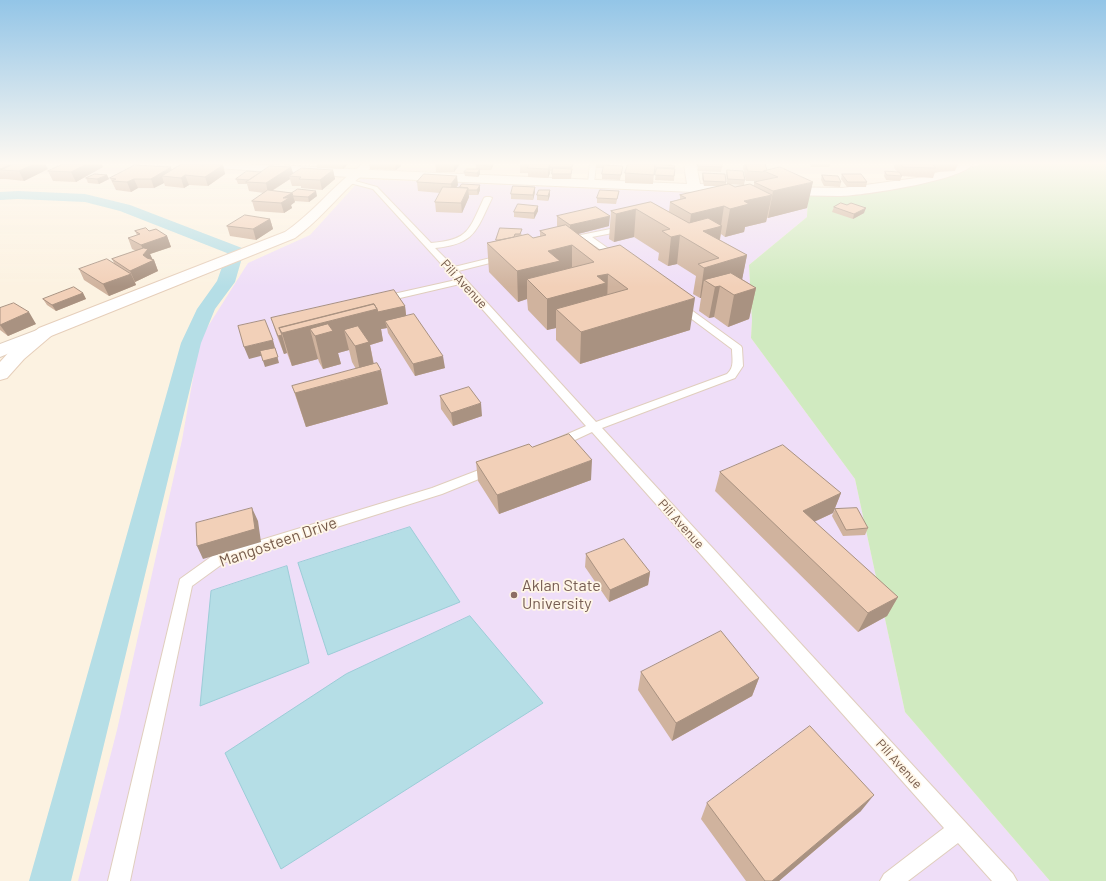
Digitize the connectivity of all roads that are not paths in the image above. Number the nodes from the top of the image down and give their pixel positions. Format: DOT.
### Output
graph roads {
  1 [pos="326,205"];
  2 [pos="391,205"];
  3 [pos="484,205"];
  4 [pos="631,226"];
  5 [pos="586,236"];
  6 [pos="571,240"];
  7 [pos="428,246"];
  8 [pos="511,255"];
  9 [pos="624,264"];
  10 [pos="452,270"];
  11 [pos="462,281"];
  12 [pos="374,301"];
  13 [pos="674,301"];
  14 [pos="45,332"];
  15 [pos="0,351"];
  16 [pos="0,374"];
  17 [pos="593,427"];
  18 [pos="547,447"];
  19 [pos="503,465"];
  20 [pos="959,829"];
  21 [pos="119,881"];
  22 [pos="891,881"];
  23 [pos="1006,881"];
  1 -- 14 [label="street"];
  2 -- 7 [label="lane, Pili Avenue"];
  3 -- 7 [label="lane"];
  4 -- 5 [label="lane"];
  5 -- 6 [label="lane"];
  5 -- 9 [label="lane"];
  7 -- 10 [label="lane, Pili Avenue"];
  8 -- 10 [label="lane"];
  10 -- 11 [label="lane, Pili Avenue"];
  11 -- 12 [label="lane"];
  11 -- 17 [label="lane, Pili Avenue"];
  13 -- 17 [label="lane"];
  14 -- 15 [label="street"];
  14 -- 16 [label="street"];
  17 -- 18 [label="lane"];
  17 -- 20 [label="lane, Pili Avenue"];
  19 -- 21 [label="lane, Mangosteen Drive"];
  20 -- 22 [label="lane"];
  20 -- 23 [label="lane, Pili Avenue"];
}
